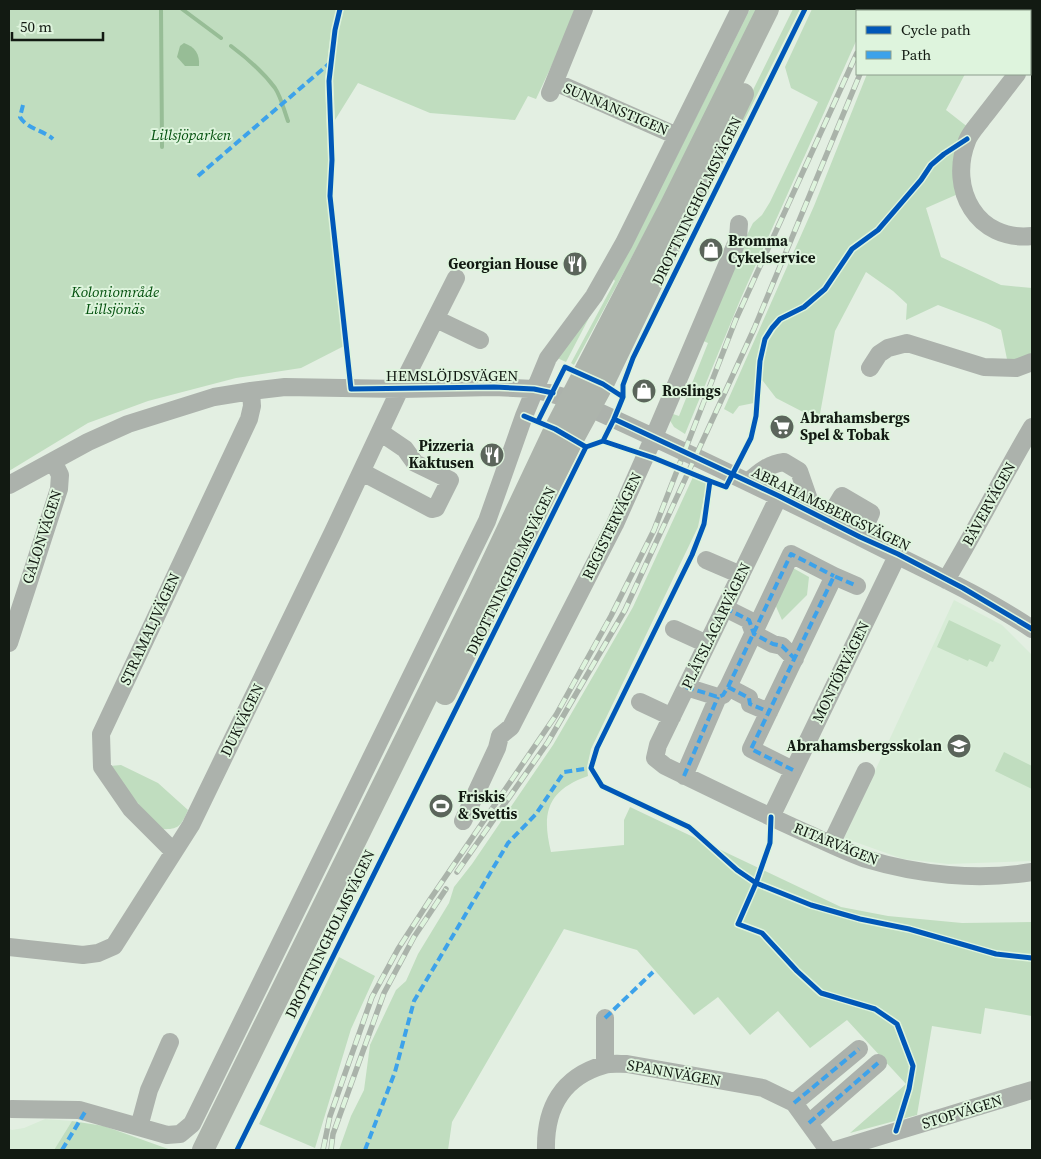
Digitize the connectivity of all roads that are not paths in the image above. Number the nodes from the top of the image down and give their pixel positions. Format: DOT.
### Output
graph roads {
  1 [pos="584,9"];
  2 [pos="740,9"];
  3 [pos="768,9"];
  4 [pos="784,9"];
  5 [pos="1016,75"];
  6 [pos="677,136"];
  7 [pos="739,224"];
  8 [pos="1032,236"];
  9 [pos="456,278"];
  10 [pos="436,319"];
  11 [pos="480,340"];
  12 [pos="1032,362"];
  13 [pos="870,368"];
  14 [pos="400,389"];
  15 [pos="534,389"];
  16 [pos="251,391"];
  17 [pos="580,404"];
  18 [pos="1032,427"];
  19 [pos="380,432"];
  20 [pos="653,439"];
  21 [pos="54,461"];
  22 [pos="362,472"];
  23 [pos="748,482"];
  24 [pos="9,485"];
  25 [pos="779,496"];
  26 [pos="820,517"];
  27 [pos="860,537"];
  28 [pos="898,554"];
  29 [pos="706,560"];
  30 [pos="740,575"];
  31 [pos="834,576"];
  32 [pos="946,580"];
  33 [pos="857,586"];
  34 [pos="724,608"];
  35 [pos="11,623"];
  36 [pos="674,629"];
  37 [pos="1032,629"];
  38 [pos="754,634"];
  39 [pos="9,643"];
  40 [pos="707,644"];
  41 [pos="795,659"];
  42 [pos="686,687"];
  43 [pos="723,692"];
  44 [pos="640,702"];
  45 [pos="769,712"];
  46 [pos="672,716"];
  47 [pos="655,758"];
  48 [pos="793,770"];
  49 [pos="866,771"];
  50 [pos="684,776"];
  51 [pos="771,817"];
  52 [pos="463,821"];
  53 [pos="831,844"];
  54 [pos="174,852"];
  55 [pos="1032,872"];
  56 [pos="9,947"];
  57 [pos="605,1018"];
  58 [pos="170,1042"];
  59 [pos="859,1050"];
  60 [pos="878,1063"];
  61 [pos="605,1064"];
  62 [pos="1032,1090"];
  63 [pos="794,1103"];
  64 [pos="11,1109"];
  65 [pos="808,1123"];
  66 [pos="139,1127"];
  67 [pos="203,1150"];
  68 [pos="220,1150"];
  69 [pos="546,1150"];
  70 [pos="828,1150"];
  71 [pos="834,1150"];
  1 -- 6 [label="street, SUNNANSTIGEN"];
  2 -- 6 [label="street"];
  3 -- 17 [label="main road, DROTTNINGHOLMSVÄGEN"];
  4 -- 17 [label="main road, DROTTNINGHOLMSVÄGEN"];
  5 -- 8 [label="street"];
  6 -- 15 [label="street"];
  7 -- 20 [label="street, REGISTERVÄGEN"];
  9 -- 10 [label="street, HEMSLÖJDSVÄGEN"];
  10 -- 11 [label="street"];
  10 -- 14 [label="street, HEMSLÖJDSVÄGEN"];
  12 -- 13 [label="street"];
  14 -- 15 [label="street, HEMSLÖJDSVÄGEN"];
  14 -- 16 [label="street, HEMSLÖJDSVÄGEN"];
  14 -- 19 [label="street, DUKVÄGEN"];
  15 -- 17 [label="street, HEMSLÖJDSVÄGEN"];
  15 -- 66 [label="street"];
  16 -- 21 [label="street, HEMSLÖJDSVÄGEN"];
  16 -- 54 [label="street, STRAMALJVÄGEN"];
  17 -- 20 [label="street, ABRAHAMSBERGSVÄGEN"];
  17 -- 67 [label="main road, DROTTNINGHOLMSVÄGEN"];
  17 -- 68 [label="main road, DROTTNINGHOLMSVÄGEN"];
  18 -- 32 [label="street, BÄVERVÄGEN"];
  19 -- 22 [label="street, DUKVÄGEN"];
  19 -- 22 [label="street"];
  20 -- 23 [label="street, ABRAHAMSBERGSVÄGEN"];
  20 -- 52 [label="street, REGISTERVÄGEN"];
  21 -- 24 [label="street, HEMSLÖJDSVÄGEN"];
  21 -- 35 [label="street, GALONVÄGEN"];
  22 -- 54 [label="street, DUKVÄGEN"];
  23 -- 25 [label="street, ABRAHAMSBERGSVÄGEN"];
  23 -- 26 [label="street"];
  25 -- 26 [label="street, ABRAHAMSBERGSVÄGEN"];
  25 -- 30 [label="street, PLÅTSLAGARVÄGEN"];
  26 -- 27 [label="street, ABRAHAMSBERGSVÄGEN"];
  26 -- 27 [label="street"];
  27 -- 28 [label="street, ABRAHAMSBERGSVÄGEN"];
  28 -- 32 [label="street, ABRAHAMSBERGSVÄGEN"];
  28 -- 48 [label="street, MONTÖRVÄGEN"];
  29 -- 30 [label="street"];
  30 -- 34 [label="street, PLÅTSLAGARVÄGEN"];
  31 -- 33 [label="street"];
  31 -- 38 [label="street"];
  31 -- 41 [label="street"];
  32 -- 37 [label="street, ABRAHAMSBERGSVÄGEN"];
  34 -- 38 [label="street"];
  34 -- 40 [label="street, PLÅTSLAGARVÄGEN"];
  35 -- 39 [label="street, GALONVÄGEN"];
  36 -- 40 [label="street"];
  38 -- 41 [label="street"];
  38 -- 43 [label="street"];
  40 -- 42 [label="street, PLÅTSLAGARVÄGEN"];
  41 -- 45 [label="street"];
  42 -- 43 [label="street"];
  42 -- 46 [label="street, PLÅTSLAGARVÄGEN"];
  43 -- 45 [label="street"];
  43 -- 50 [label="street"];
  44 -- 46 [label="street"];
  45 -- 48 [label="street"];
  46 -- 47 [label="street, PLÅTSLAGARVÄGEN"];
  47 -- 50 [label="street, RITARVÄGEN"];
  48 -- 51 [label="street, MONTÖRVÄGEN"];
  49 -- 53 [label="street"];
  50 -- 51 [label="street, RITARVÄGEN"];
  51 -- 53 [label="street, RITARVÄGEN"];
  53 -- 55 [label="street, RITARVÄGEN"];
  54 -- 56 [label="street, DUKVÄGEN"];
  57 -- 61 [label="street"];
  58 -- 66 [label="street"];
  59 -- 63 [label="street"];
  60 -- 65 [label="street"];
  61 -- 63 [label="street, SPANNVÄGEN"];
  61 -- 69 [label="street, SPANNVÄGEN"];
  62 -- 71 [label="street, STOPVÄGEN"];
  63 -- 65 [label="street, SPANNVÄGEN"];
  64 -- 66 [label="street"];
  65 -- 70 [label="street, SPANNVÄGEN"];
}
